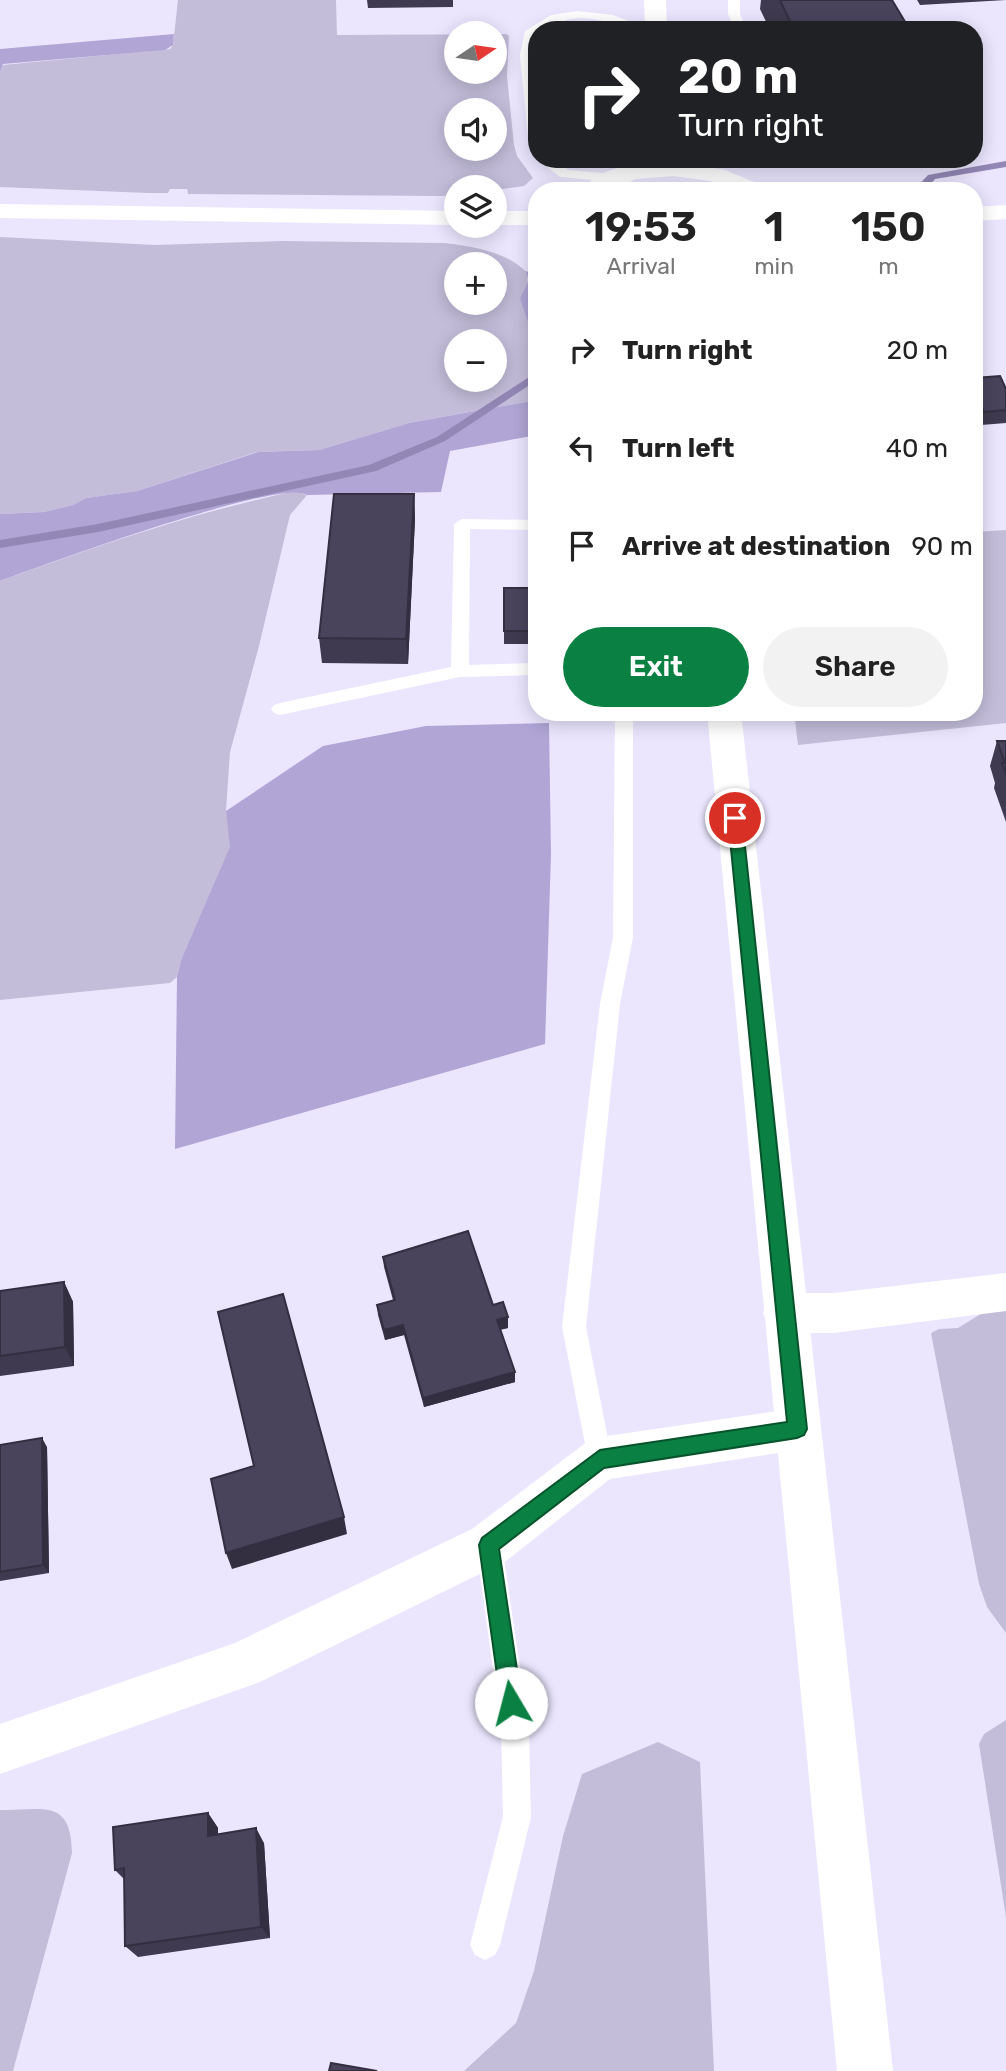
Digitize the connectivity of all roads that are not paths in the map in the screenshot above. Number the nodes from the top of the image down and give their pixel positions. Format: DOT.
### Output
graph roads {
  1 [pos="655,0"];
  2 [pos="734,0"];
  3 [pos="550,21"];
  4 [pos="622,21"];
  5 [pos="656,21"];
  6 [pos="737,21"];
  7 [pos="528,45"];
  8 [pos="528,75"];
  9 [pos="557,168"];
  10 [pos="657,168"];
  11 [pos="690,168"];
  12 [pos="615,178"];
  13 [pos="608,182"];
  14 [pos="737,182"];
  15 [pos="0,211"];
  16 [pos="1006,212"];
  17 [pos="983,213"];
  18 [pos="444,218"];
  19 [pos="507,218"];
  20 [pos="528,218"];
  21 [pos="528,525"];
  22 [pos="528,669"];
  23 [pos="460,671"];
  24 [pos="280,709"];
  25 [pos="624,721"];
  26 [pos="725,721"];
  27 [pos="1006,1292"];
  28 [pos="785,1313"];
  29 [pos="797,1429"];
  30 [pos="600,1459"];
  31 [pos="489,1545"];
  32 [pos="0,1749"];
  33 [pos="485,1945"];
  34 [pos="865,2071"];
  1 -- 5 [label="main road"];
  2 -- 6 [label="lane"];
  3 -- 4 [label="lane"];
  7 -- 8 [label="lane"];
  9 -- 12 [label="lane"];
  10 -- 12 [label="main road"];
  11 -- 14 [label="main road"];
  12 -- 13 [label="main road"];
  15 -- 18 [label="main road"];
  16 -- 17 [label="main road"];
  19 -- 20 [label="main road"];
  21 -- 23 [label="lane"];
  22 -- 23 [label="lane"];
  23 -- 24 [label="lane"];
  25 -- 30 [label="lane"];
  26 -- 28 [label="main road"];
  27 -- 28 [label="main road"];
  28 -- 29 [label="main road"];
  29 -- 30 [label="main road"];
  29 -- 34 [label="main road"];
  30 -- 31 [label="main road"];
  31 -- 32 [label="main road"];
  31 -- 33 [label="lane"];
}
